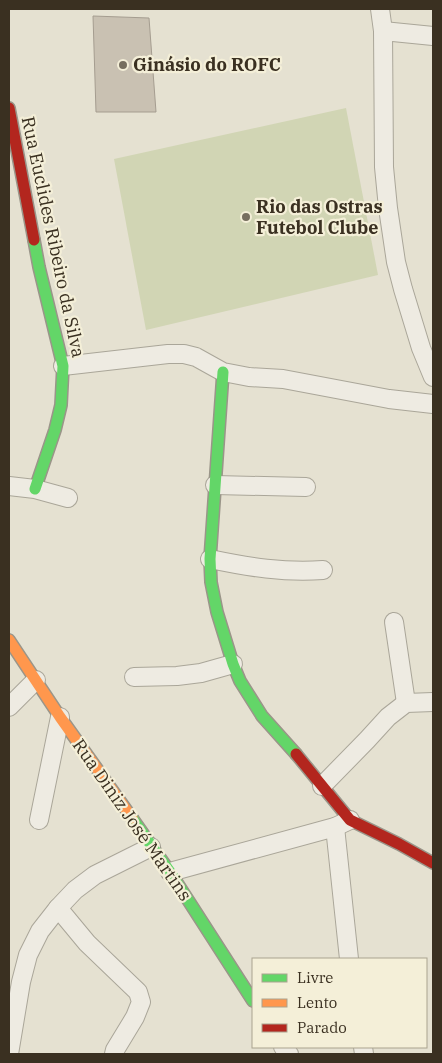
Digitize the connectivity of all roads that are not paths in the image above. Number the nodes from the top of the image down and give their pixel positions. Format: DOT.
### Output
graph roads {
  1 [pos="380,9"];
  2 [pos="383,32"];
  3 [pos="433,36"];
  4 [pos="9,108"];
  5 [pos="63,366"];
  6 [pos="223,372"];
  7 [pos="433,377"];
  8 [pos="433,404"];
  9 [pos="215,485"];
  10 [pos="9,486"];
  11 [pos="306,487"];
  12 [pos="35,489"];
  13 [pos="68,498"];
  14 [pos="210,560"];
  15 [pos="323,570"];
  16 [pos="394,622"];
  17 [pos="9,640"];
  18 [pos="233,664"];
  19 [pos="134,678"];
  20 [pos="36,680"];
  21 [pos="433,702"];
  22 [pos="406,703"];
  23 [pos="9,707"];
  24 [pos="60,716"];
  25 [pos="322,786"];
  26 [pos="39,820"];
  27 [pos="342,824"];
  28 [pos="151,847"];
  29 [pos="433,863"];
  30 [pos="170,872"];
  31 [pos="58,908"];
  32 [pos="349,958"];
  33 [pos="252,999"];
  34 [pos="9,1054"];
  35 [pos="114,1054"];
  1 -- 2 [label="street"];
  2 -- 3 [label="street"];
  2 -- 7 [label="street"];
  4 -- 5 [label="street, Rua Euclides Ribeiro da Silva"];
  5 -- 6 [label="street"];
  5 -- 12 [label="street, Rua Euclides Ribeiro da Silva"];
  6 -- 8 [label="street"];
  6 -- 9 [label="street"];
  9 -- 11 [label="street"];
  9 -- 14 [label="street"];
  10 -- 12 [label="street"];
  12 -- 13 [label="street"];
  14 -- 15 [label="street"];
  14 -- 18 [label="street"];
  16 -- 22 [label="street"];
  17 -- 20 [label="street, Rua Diniz José Martins"];
  18 -- 19 [label="street"];
  18 -- 25 [label="street"];
  20 -- 23 [label="street"];
  20 -- 24 [label="street, Rua Diniz José Martins"];
  21 -- 22 [label="street"];
  22 -- 25 [label="street"];
  24 -- 26 [label="street"];
  24 -- 28 [label="street, Rua Diniz José Martins"];
  25 -- 27 [label="street"];
  27 -- 29 [label="street"];
  27 -- 30 [label="street"];
  27 -- 32 [label="street"];
  28 -- 30 [label="street, Rua Diniz José Martins"];
  28 -- 31 [label="street"];
  30 -- 33 [label="street, Rua Diniz José Martins"];
  31 -- 34 [label="street"];
  31 -- 35 [label="street"];
}
